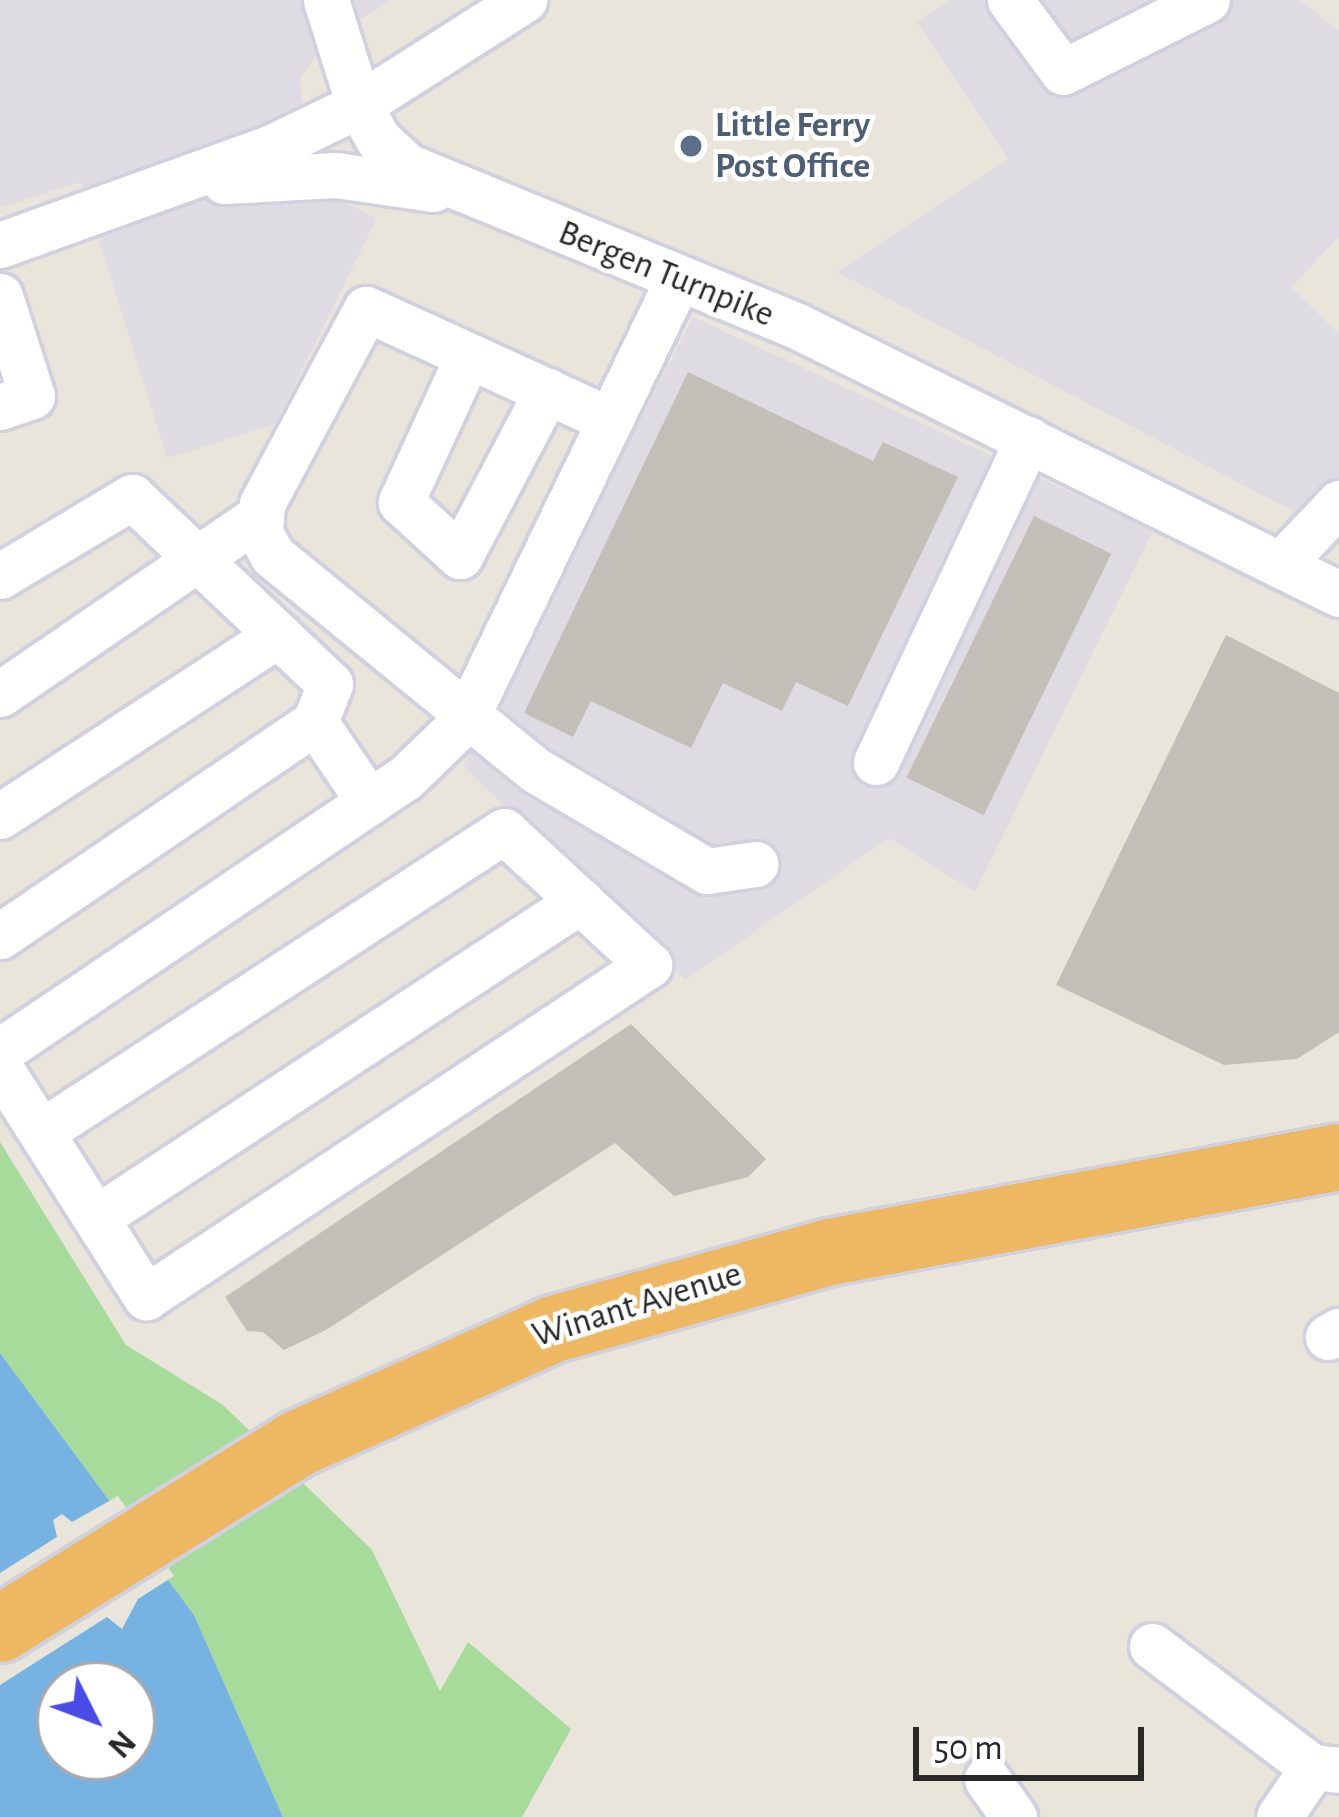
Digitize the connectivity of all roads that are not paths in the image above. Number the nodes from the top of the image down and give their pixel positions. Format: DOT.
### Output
graph roads {
  1 [pos="326,0"];
  2 [pos="524,0"];
  3 [pos="1010,0"];
  4 [pos="1207,0"];
  5 [pos="359,105"];
  6 [pos="174,187"];
  7 [pos="470,195"];
  8 [pos="0,244"];
  9 [pos="678,280"];
  10 [pos="0,296"];
  11 [pos="468,356"];
  12 [pos="547,392"];
  13 [pos="0,407"];
  14 [pos="610,420"];
  15 [pos="1028,439"];
  16 [pos="1339,503"];
  17 [pos="261,515"];
  18 [pos="460,556"];
  19 [pos="197,560"];
  20 [pos="1280,565"];
  21 [pos="0,577"];
  22 [pos="1339,594"];
  23 [pos="519,608"];
  24 [pos="278,634"];
  25 [pos="0,694"];
  26 [pos="465,720"];
  27 [pos="315,722"];
  28 [pos="876,762"];
  29 [pos="369,802"];
  30 [pos="0,816"];
  31 [pos="754,864"];
  32 [pos="580,901"];
  33 [pos="0,936"];
  34 [pos="0,1052"];
  35 [pos="0,1068"];
  36 [pos="41,1132"];
  37 [pos="1339,1157"];
  38 [pos="96,1218"];
  39 [pos="0,1629"];
  40 [pos="1152,1646"];
  41 [pos="1332,1768"];
  42 [pos="987,1779"];
  43 [pos="1014,1817"];
  44 [pos="1279,1817"];
  1 -- 5 [label="street, Bergen Turnpike"];
  2 -- 5 [label="street"];
  3 -- 4 [label="street"];
  5 -- 6 [label="street"];
  5 -- 7 [label="street, Bergen Turnpike"];
  6 -- 7 [label="street"];
  6 -- 8 [label="street"];
  7 -- 9 [label="street, Bergen Turnpike"];
  9 -- 14 [label="street"];
  9 -- 15 [label="street, Bergen Turnpike"];
  10 -- 13 [label="street"];
  11 -- 12 [label="street"];
  11 -- 17 [label="street"];
  11 -- 18 [label="street"];
  12 -- 14 [label="street"];
  12 -- 18 [label="street"];
  14 -- 23 [label="street"];
  15 -- 20 [label="street, Bergen Turnpike"];
  15 -- 28 [label="street"];
  16 -- 20 [label="street"];
  17 -- 19 [label="street"];
  17 -- 26 [label="street"];
  18 -- 23 [label="street"];
  19 -- 21 [label="street"];
  19 -- 24 [label="street"];
  19 -- 25 [label="street"];
  20 -- 22 [label="street, Bergen Turnpike"];
  23 -- 26 [label="street"];
  24 -- 27 [label="street"];
  24 -- 30 [label="street"];
  26 -- 29 [label="street"];
  26 -- 31 [label="street"];
  27 -- 29 [label="street"];
  27 -- 33 [label="street"];
  29 -- 34 [label="street"];
  32 -- 36 [label="street"];
  32 -- 38 [label="street"];
  32 -- 38 [label="street"];
  35 -- 36 [label="street"];
  36 -- 38 [label="street"];
  37 -- 39 [label="highway, Winant Avenue"];
  40 -- 41 [label="street"];
  41 -- 44 [label="street"];
  42 -- 43 [label="street"];
}
